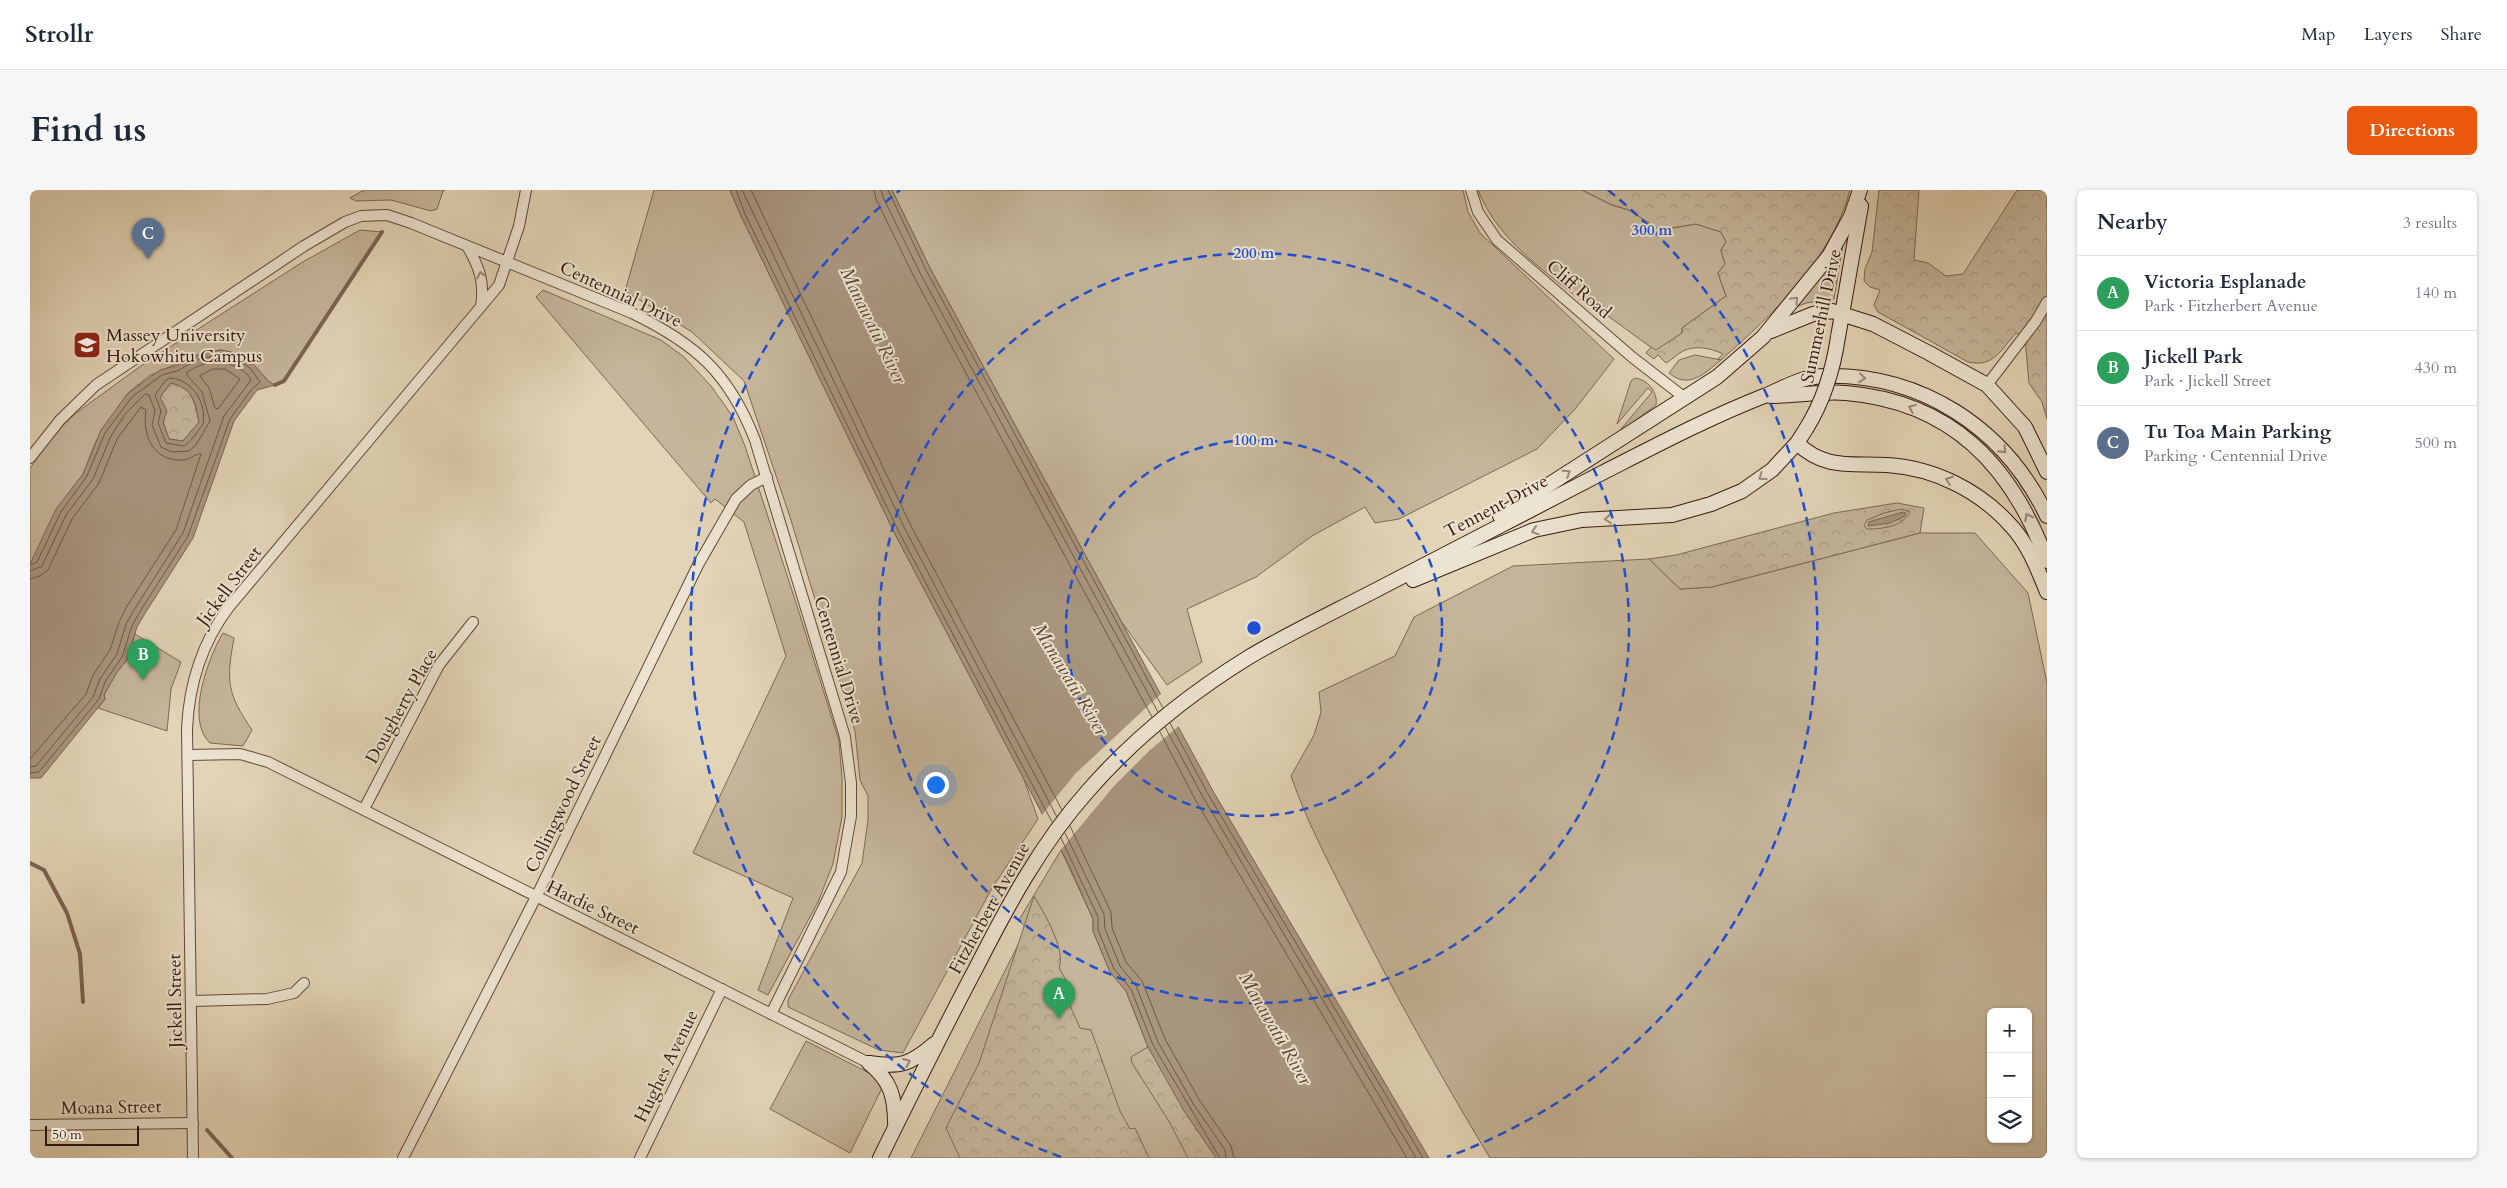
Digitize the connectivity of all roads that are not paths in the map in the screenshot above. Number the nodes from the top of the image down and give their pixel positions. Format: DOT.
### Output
graph roads {
  1 [pos="526,190"];
  2 [pos="1471,190"];
  3 [pos="1862,190"];
  4 [pos="467,246"];
  5 [pos="508,262"];
  6 [pos="2047,302"];
  7 [pos="481,308"];
  8 [pos="1842,313"];
  9 [pos="1763,337"];
  10 [pos="1987,385"];
  11 [pos="1764,396"];
  12 [pos="1685,398"];
  13 [pos="1797,443"];
  14 [pos="30,458"];
  15 [pos="2047,472"];
  16 [pos="767,477"];
  17 [pos="2047,516"];
  18 [pos="2047,561"];
  19 [pos="1423,566"];
  20 [pos="2047,592"];
  21 [pos="1336,611"];
  22 [pos="473,622"];
  23 [pos="1249,657"];
  24 [pos="188,755"];
  25 [pos="364,809"];
  26 [pos="536,896"];
  27 [pos="304,983"];
  28 [pos="722,989"];
  29 [pos="191,1002"];
  30 [pos="771,1014"];
  31 [pos="938,1040"];
  32 [pos="869,1063"];
  33 [pos="193,1123"];
  34 [pos="30,1125"];
  35 [pos="896,1126"];
  36 [pos="193,1158"];
  37 [pos="403,1158"];
  38 [pos="640,1158"];
  39 [pos="880,1158"];
  1 -- 5 [label="street, Jickell Street"];
  2 -- 12 [label="street, Cliff Road"];
  3 -- 8 [label="main road, Summerhill Drive"];
  9 -- 3 [label="main road, one-way"];
  4 -- 5 [label="street, Centennial Drive"];
  7 -- 4 [label="street, one-way"];
  4 -- 14 [label="street, Centennial Drive"];
  5 -- 7 [label="street, Jickell Street"];
  5 -- 16 [label="street, Centennial Drive"];
  6 -- 10 [label="street"];
  7 -- 24 [label="street, Jickell Street"];
  8 -- 9 [label="main road"];
  8 -- 10 [label="main road"];
  8 -- 13 [label="main road, Summerhill Drive, bridge"];
  9 -- 12 [label="main road"];
  10 -- 15 [label="main road"];
  11 -- 17 [label="main road, Tennent Drive, one-way"];
  18 -- 11 [label="main road, Tennent Drive, one-way"];
  11 -- 19 [label="main road, Tennent Drive"];
  19 -- 12 [label="main road, one-way"];
  20 -- 13 [label="main road, one-way"];
  13 -- 21 [label="main road, Summerhill Drive, one-way"];
  16 -- 26 [label="street, Collingwood Street"];
  16 -- 30 [label="street, Centennial Drive"];
  19 -- 21 [label="main road, Tennent Drive"];
  21 -- 23 [label="main road, Tennent Drive"];
  22 -- 25 [label="street, Dougherty Place"];
  23 -- 31 [label="main road, Fitzherbert Avenue"];
  24 -- 25 [label="street, Hardie Street"];
  24 -- 29 [label="street, Jickell Street"];
  25 -- 26 [label="street, Hardie Street"];
  26 -- 28 [label="street, Hardie Street"];
  26 -- 37 [label="street, Collingwood Street"];
  27 -- 29 [label="street"];
  28 -- 30 [label="street, Hardie Street"];
  28 -- 38 [label="street, Hughes Avenue"];
  29 -- 33 [label="street, Jickell Street"];
  30 -- 32 [label="street, Hardie Street"];
  32 -- 31 [label="main road, one-way"];
  31 -- 35 [label="main road, Fitzherbert Avenue"];
  32 -- 35 [label="main road"];
  33 -- 34 [label="street, Moana Street"];
  33 -- 36 [label="street, Jickell Street"];
  35 -- 39 [label="main road, Fitzherbert Avenue"];
}
